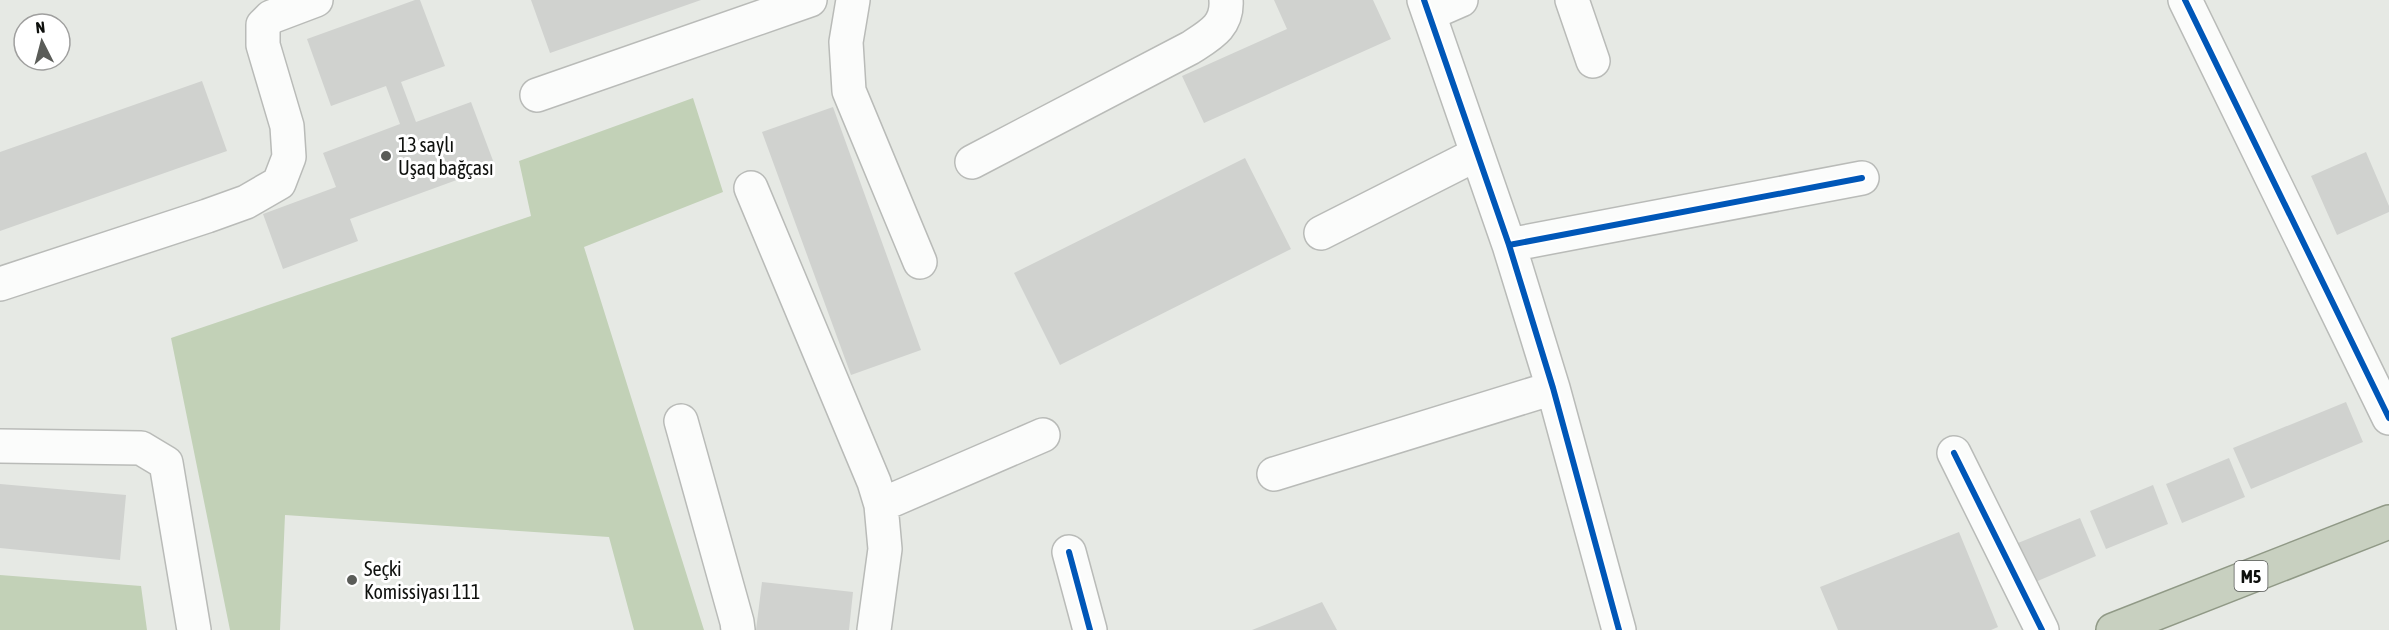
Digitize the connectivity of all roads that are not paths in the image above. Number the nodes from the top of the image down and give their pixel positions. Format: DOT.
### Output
graph roads {
  1 [pos="316,0"];
  2 [pos="810,0"];
  3 [pos="853,0"];
  4 [pos="1226,0"];
  5 [pos="1461,0"];
  6 [pos="1572,0"];
  7 [pos="2185,0"];
  8 [pos="1426,7"];
  9 [pos="1593,61"];
  10 [pos="537,95"];
  11 [pos="1477,154"];
  12 [pos="972,162"];
  13 [pos="1862,178"];
  14 [pos="751,188"];
  15 [pos="1321,233"];
  16 [pos="1509,245"];
  17 [pos="920,262"];
  18 [pos="0,284"];
  19 [pos="1553,388"];
  20 [pos="2389,418"];
  21 [pos="681,421"];
  22 [pos="1043,435"];
  23 [pos="0,446"];
  24 [pos="1954,453"];
  25 [pos="1274,474"];
  26 [pos="881,505"];
  27 [pos="2389,522"];
  28 [pos="1069,552"];
  29 [pos="194,630"];
  30 [pos="738,630"];
  31 [pos="874,630"];
  32 [pos="1090,630"];
  33 [pos="1619,630"];
  34 [pos="2042,630"];
  35 [pos="2113,630"];
  1 -- 18 [label="street"];
  2 -- 10 [label="street"];
  3 -- 17 [label="street"];
  4 -- 12 [label="street"];
  5 -- 8 [label="street"];
  6 -- 9 [label="street"];
  7 -- 20 [label="street"];
  8 -- 11 [label="street"];
  11 -- 15 [label="street"];
  11 -- 16 [label="street"];
  13 -- 16 [label="street"];
  14 -- 26 [label="street"];
  16 -- 19 [label="street"];
  19 -- 25 [label="street"];
  19 -- 33 [label="street"];
  21 -- 30 [label="street"];
  22 -- 26 [label="street"];
  23 -- 29 [label="street"];
  24 -- 34 [label="street"];
  26 -- 31 [label="street"];
  27 -- 35 [label="highway, M5"];
  28 -- 32 [label="street"];
}
